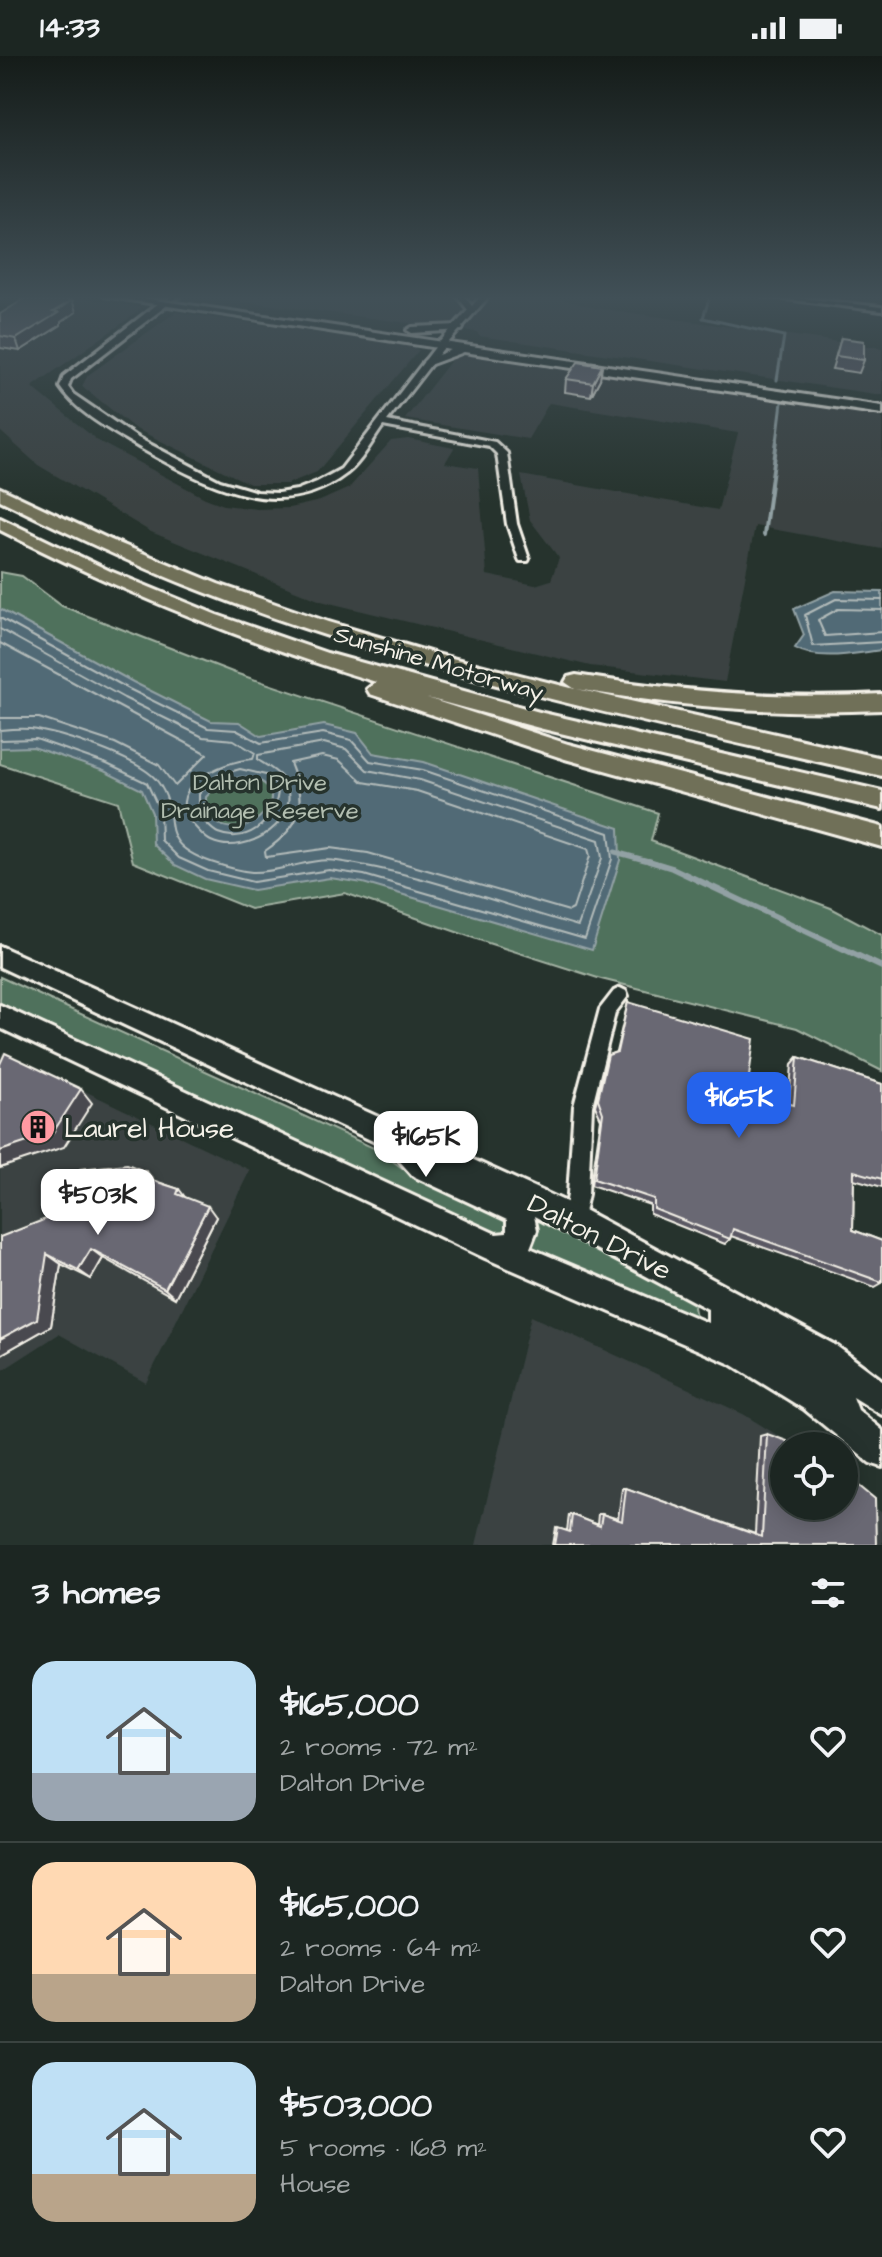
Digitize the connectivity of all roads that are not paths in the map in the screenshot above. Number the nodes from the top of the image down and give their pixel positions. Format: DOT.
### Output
graph roads {
  1 [pos="82,365"];
  2 [pos="426,365"];
  3 [pos="598,365"];
  4 [pos="615,365"];
  5 [pos="882,400"];
  6 [pos="882,410"];
  7 [pos="382,423"];
  8 [pos="0,493"];
  9 [pos="0,523"];
  10 [pos="524,559"];
  11 [pos="243,630"];
  12 [pos="455,667"];
  13 [pos="882,702"];
  14 [pos="882,767"];
  15 [pos="882,800"];
  16 [pos="882,837"];
  17 [pos="0,956"];
  18 [pos="620,996"];
  19 [pos="0,1016"];
  20 [pos="389,1133"];
  21 [pos="574,1220"];
  22 [pos="495,1248"];
  23 [pos="755,1316"];
  24 [pos="882,1399"];
  25 [pos="845,1419"];
  26 [pos="882,1451"];
  1 -- 7 [label="street"];
  2 -- 7 [label="street"];
  3 -- 6 [label="main road"];
  4 -- 5 [label="main road"];
  7 -- 10 [label="street"];
  8 -- 12 [label="highway, Sunshine Motorway"];
  9 -- 11 [label="highway, Sunshine Motorway"];
  11 -- 15 [label="highway, Sunshine Motorway"];
  11 -- 16 [label="highway"];
  12 -- 13 [label="highway"];
  12 -- 14 [label="highway, Sunshine Motorway"];
  17 -- 20 [label="main road, Dalton Drive"];
  18 -- 21 [label="street"];
  19 -- 22 [label="main road, Dalton Drive"];
  20 -- 21 [label="main road, Dalton Drive"];
  20 -- 22 [label="main road"];
  21 -- 23 [label="main road, Dalton Drive"];
  22 -- 25 [label="main road, Dalton Drive"];
  23 -- 24 [label="main road, Dalton Drive"];
  23 -- 25 [label="main road"];
  25 -- 26 [label="main road, Dalton Drive"];
}
